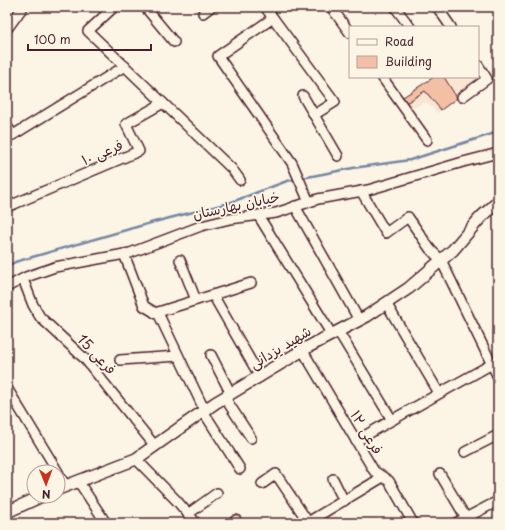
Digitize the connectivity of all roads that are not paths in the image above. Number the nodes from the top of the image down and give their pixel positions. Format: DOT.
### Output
graph roads {
  1 [pos="23,7"];
  2 [pos="114,7"];
  3 [pos="145,7"];
  4 [pos="211,7"];
  5 [pos="266,7"];
  6 [pos="395,7"];
  7 [pos="437,7"];
  8 [pos="334,8"];
  9 [pos="203,13"];
  10 [pos="273,18"];
  11 [pos="409,26"];
  12 [pos="450,26"];
  13 [pos="7,29"];
  14 [pos="349,32"];
  15 [pos="174,42"];
  16 [pos="125,66"];
  17 [pos="479,67"];
  18 [pos="383,78"];
  19 [pos="303,96"];
  20 [pos="462,97"];
  21 [pos="163,103"];
  22 [pos="314,115"];
  23 [pos="7,126"];
  24 [pos="427,140"];
  25 [pos="498,153"];
  26 [pos="338,156"];
  27 [pos="240,180"];
  28 [pos="361,191"];
  29 [pos="307,197"];
  30 [pos="498,202"];
  31 [pos="295,206"];
  32 [pos="7,207"];
  33 [pos="258,215"];
  34 [pos="124,254"];
  35 [pos="180,260"];
  36 [pos="441,260"];
  37 [pos="23,279"];
  38 [pos="251,283"];
  39 [pos="7,287"];
  40 [pos="212,295"];
  41 [pos="196,300"];
  42 [pos="386,303"];
  43 [pos="155,312"];
  44 [pos="359,320"];
  45 [pos="335,333"];
  46 [pos="303,351"];
  47 [pos="178,356"];
  48 [pos="211,356"];
  49 [pos="120,360"];
  50 [pos="492,364"];
  51 [pos="498,376"];
  52 [pos="260,377"];
  53 [pos="7,388"];
  54 [pos="440,393"];
  55 [pos="228,396"];
  56 [pos="203,411"];
  57 [pos="392,420"];
  58 [pos="498,435"];
  59 [pos="251,438"];
  60 [pos="356,441"];
  61 [pos="155,446"];
  62 [pos="465,452"];
  63 [pos="136,459"];
  64 [pos="53,464"];
  65 [pos="240,469"];
  66 [pos="440,474"];
  67 [pos="383,477"];
  68 [pos="333,479"];
  69 [pos="78,481"];
  70 [pos="262,484"];
  71 [pos="66,486"];
  72 [pos="217,493"];
  73 [pos="344,500"];
  74 [pos="498,501"];
  75 [pos="26,503"];
  76 [pos="7,512"];
  77 [pos="188,514"];
  78 [pos="466,518"];
  79 [pos="106,523"];
  80 [pos="196,523"];
  81 [pos="413,523"];
  82 [pos="456,523"];
  1 -- 13 [label="street"];
  2 -- 16 [label="street"];
  3 -- 15 [label="street"];
  4 -- 9 [label="street"];
  5 -- 10 [label="street"];
  6 -- 11 [label="street"];
  7 -- 12 [label="street"];
  8 -- 14 [label="street"];
  10 -- 22 [label="street"];
  10 -- 29 [label="street"];
  16 -- 21 [label="street"];
  16 -- 23 [label="street"];
  17 -- 20 [label="street"];
  18 -- 24 [label="street"];
  19 -- 22 [label="street"];
  21 -- 27 [label="street"];
  21 -- 32 [label="street, فرعی ۱۰"];
  22 -- 26 [label="street"];
  25 -- 28 [label="street, خیابان بهارستان"];
  28 -- 29 [label="street, خیابان بهارستان"];
  28 -- 36 [label="street"];
  29 -- 31 [label="street, خیابان بهارستان"];
  30 -- 36 [label="street, شهید یزدانی"];
  31 -- 33 [label="street, خیابان بهارستان"];
  31 -- 44 [label="street"];
  33 -- 34 [label="street, خیابان بهارستان"];
  33 -- 45 [label="street"];
  34 -- 37 [label="street, خیابان بهارستان"];
  34 -- 43 [label="street"];
  35 -- 41 [label="street"];
  36 -- 42 [label="street, شهید یزدانی"];
  36 -- 50 [label="street"];
  37 -- 39 [label="street, خیابان بهارستان"];
  37 -- 61 [label="street, فرعی 15"];
  38 -- 40 [label="street"];
  40 -- 41 [label="street"];
  40 -- 52 [label="street"];
  41 -- 43 [label="street"];
  42 -- 44 [label="street, شهید یزدانی"];
  42 -- 54 [label="street"];
  43 -- 47 [label="street"];
  44 -- 45 [label="street, شهید یزدانی"];
  45 -- 46 [label="street, شهید یزدانی"];
  45 -- 57 [label="street"];
  46 -- 52 [label="street, شهید یزدانی"];
  46 -- 60 [label="street, فرعی ۱۲"];
  47 -- 49 [label="street"];
  47 -- 56 [label="street"];
  48 -- 55 [label="street"];
  50 -- 51 [label="street"];
  50 -- 54 [label="street"];
  52 -- 55 [label="street, شهید یزدانی"];
  53 -- 64 [label="street"];
  54 -- 57 [label="street"];
  55 -- 56 [label="street, شهید یزدانی"];
  55 -- 59 [label="street"];
  56 -- 61 [label="street, شهید یزدانی"];
  56 -- 65 [label="street"];
  57 -- 60 [label="street"];
  58 -- 62 [label="street"];
  60 -- 67 [label="street, فرعی ۱۲"];
  61 -- 63 [label="street, شهید یزدانی"];
  63 -- 69 [label="street, شهید یزدانی"];
  63 -- 77 [label="street"];
  66 -- 78 [label="street"];
  67 -- 73 [label="street"];
  67 -- 81 [label="street, فرعی ۱۲"];
  68 -- 73 [label="street"];
  69 -- 71 [label="street, شهید یزدانی"];
  69 -- 79 [label="street"];
  70 -- 73 [label="street"];
  72 -- 77 [label="street"];
  74 -- 78 [label="street"];
  75 -- 76 [label="street"];
  77 -- 80 [label="street"];
  78 -- 82 [label="street"];
}
